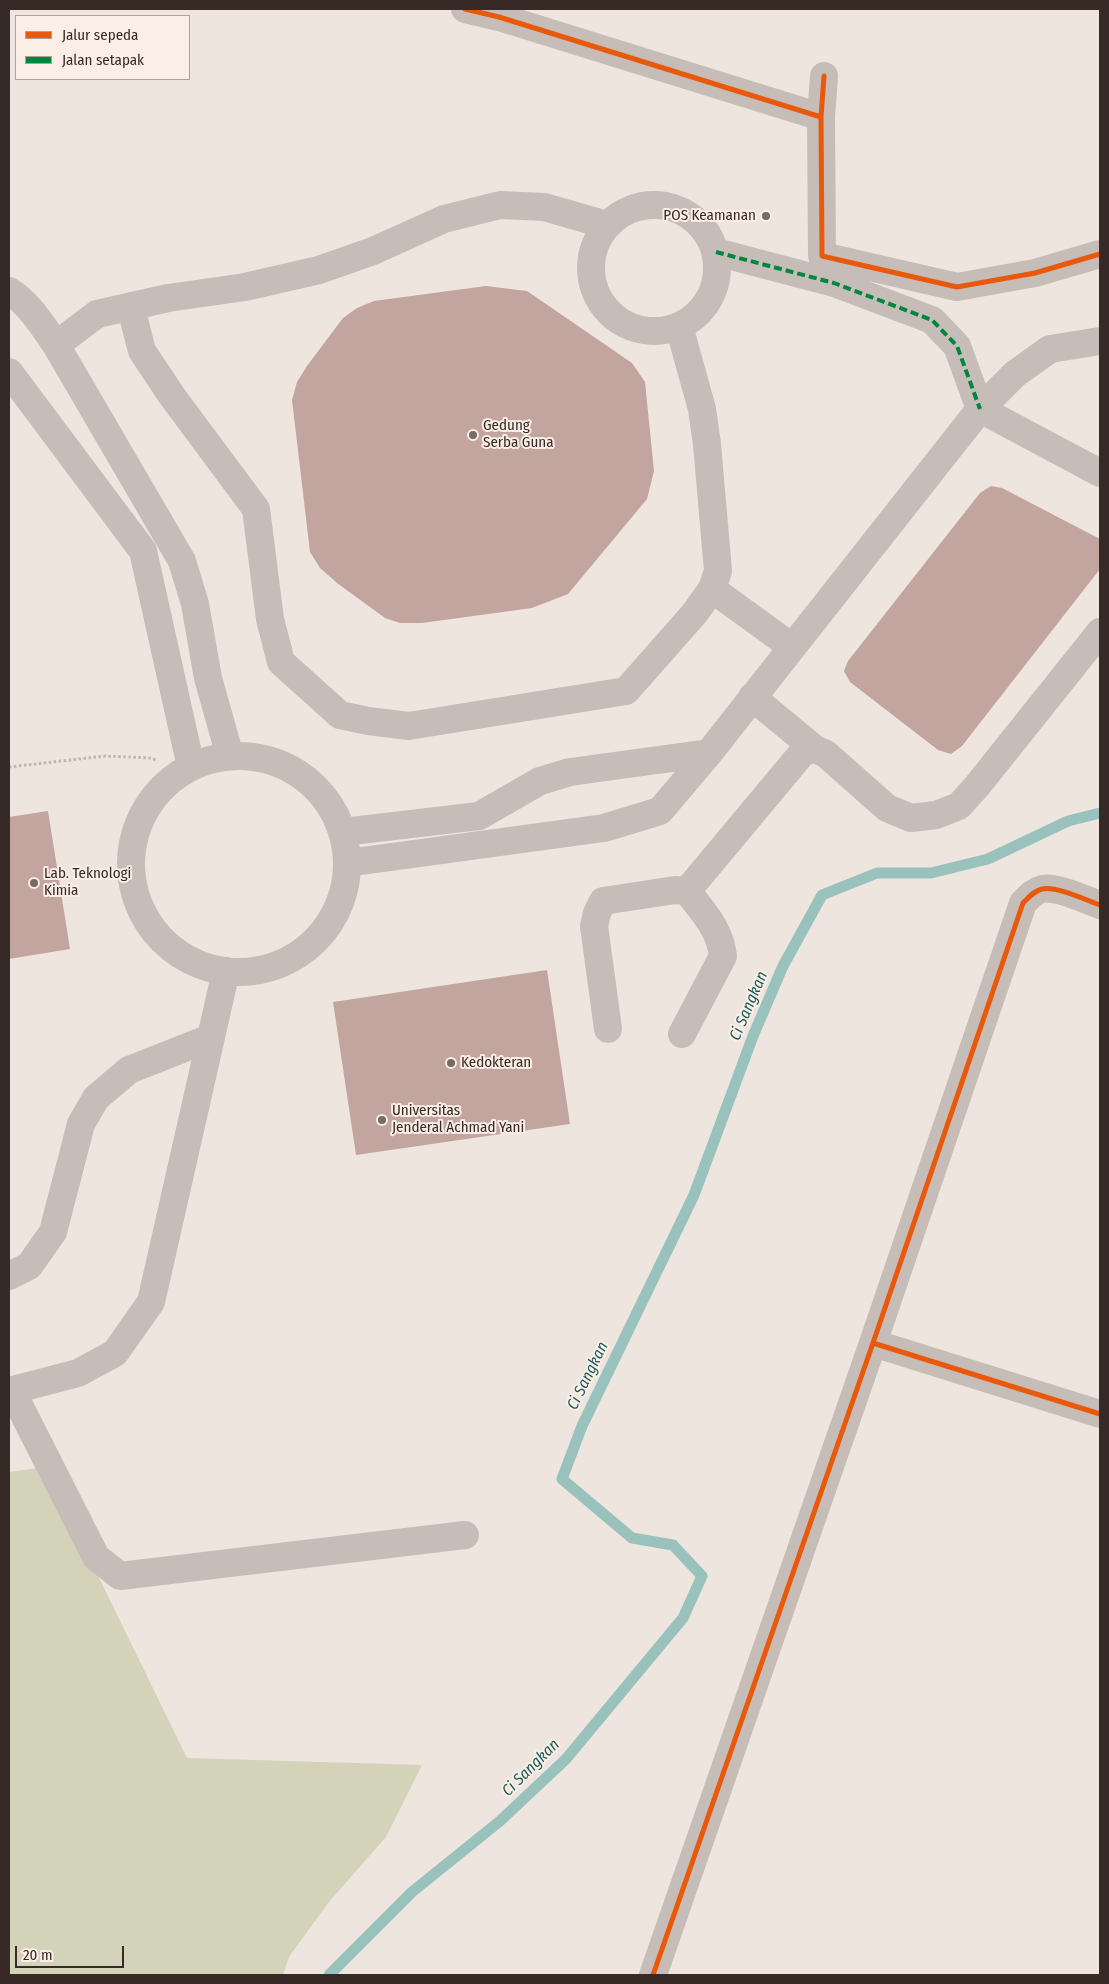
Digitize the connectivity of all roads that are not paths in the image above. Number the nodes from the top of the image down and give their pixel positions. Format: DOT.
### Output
graph roads {
  1 [pos="465,9"];
  2 [pos="824,76"];
  3 [pos="821,117"];
  4 [pos="607,225"];
  5 [pos="716,252"];
  6 [pos="1100,254"];
  7 [pos="9,291"];
  8 [pos="131,308"];
  9 [pos="679,326"];
  10 [pos="1097,343"];
  11 [pos="56,345"];
  12 [pos="9,372"];
  13 [pos="980,408"];
  14 [pos="1100,473"];
  15 [pos="712,589"];
  16 [pos="1100,632"];
  17 [pos="792,647"];
  18 [pos="752,697"];
  19 [pos="816,749"];
  20 [pos="709,752"];
  21 [pos="230,756"];
  22 [pos="187,769"];
  23 [pos="343,832"];
  24 [pos="347,863"];
  25 [pos="687,891"];
  26 [pos="1100,905"];
  27 [pos="226,971"];
  28 [pos="608,1029"];
  29 [pos="682,1034"];
  30 [pos="210,1038"];
  31 [pos="9,1276"];
  32 [pos="874,1343"];
  33 [pos="10,1391"];
  34 [pos="1100,1414"];
  35 [pos="464,1535"];
  36 [pos="653,1975"];
  1 -- 3 [label="street"];
  2 -- 3 [label="street"];
  3 -- 6 [label="street"];
  4 -- 5 [label="street"];
  4 -- 8 [label="street"];
  4 -- 9 [label="street"];
  5 -- 9 [label="street"];
  5 -- 13 [label="street"];
  7 -- 11 [label="street"];
  8 -- 11 [label="street"];
  8 -- 15 [label="street"];
  9 -- 15 [label="street"];
  10 -- 13 [label="street"];
  11 -- 21 [label="street"];
  12 -- 22 [label="street"];
  13 -- 14 [label="street"];
  13 -- 17 [label="street"];
  15 -- 17 [label="street"];
  16 -- 19 [label="street"];
  17 -- 18 [label="street"];
  18 -- 19 [label="street"];
  18 -- 20 [label="street"];
  19 -- 25 [label="street"];
  20 -- 23 [label="street"];
  20 -- 24 [label="street"];
  21 -- 22 [label="street"];
  21 -- 23 [label="street"];
  22 -- 27 [label="street"];
  23 -- 24 [label="street"];
  24 -- 27 [label="street"];
  25 -- 28 [label="street"];
  25 -- 29 [label="street"];
  26 -- 32 [label="street"];
  27 -- 30 [label="street"];
  30 -- 31 [label="street"];
  30 -- 33 [label="street"];
  32 -- 34 [label="street"];
  32 -- 36 [label="street"];
  33 -- 35 [label="street"];
}
